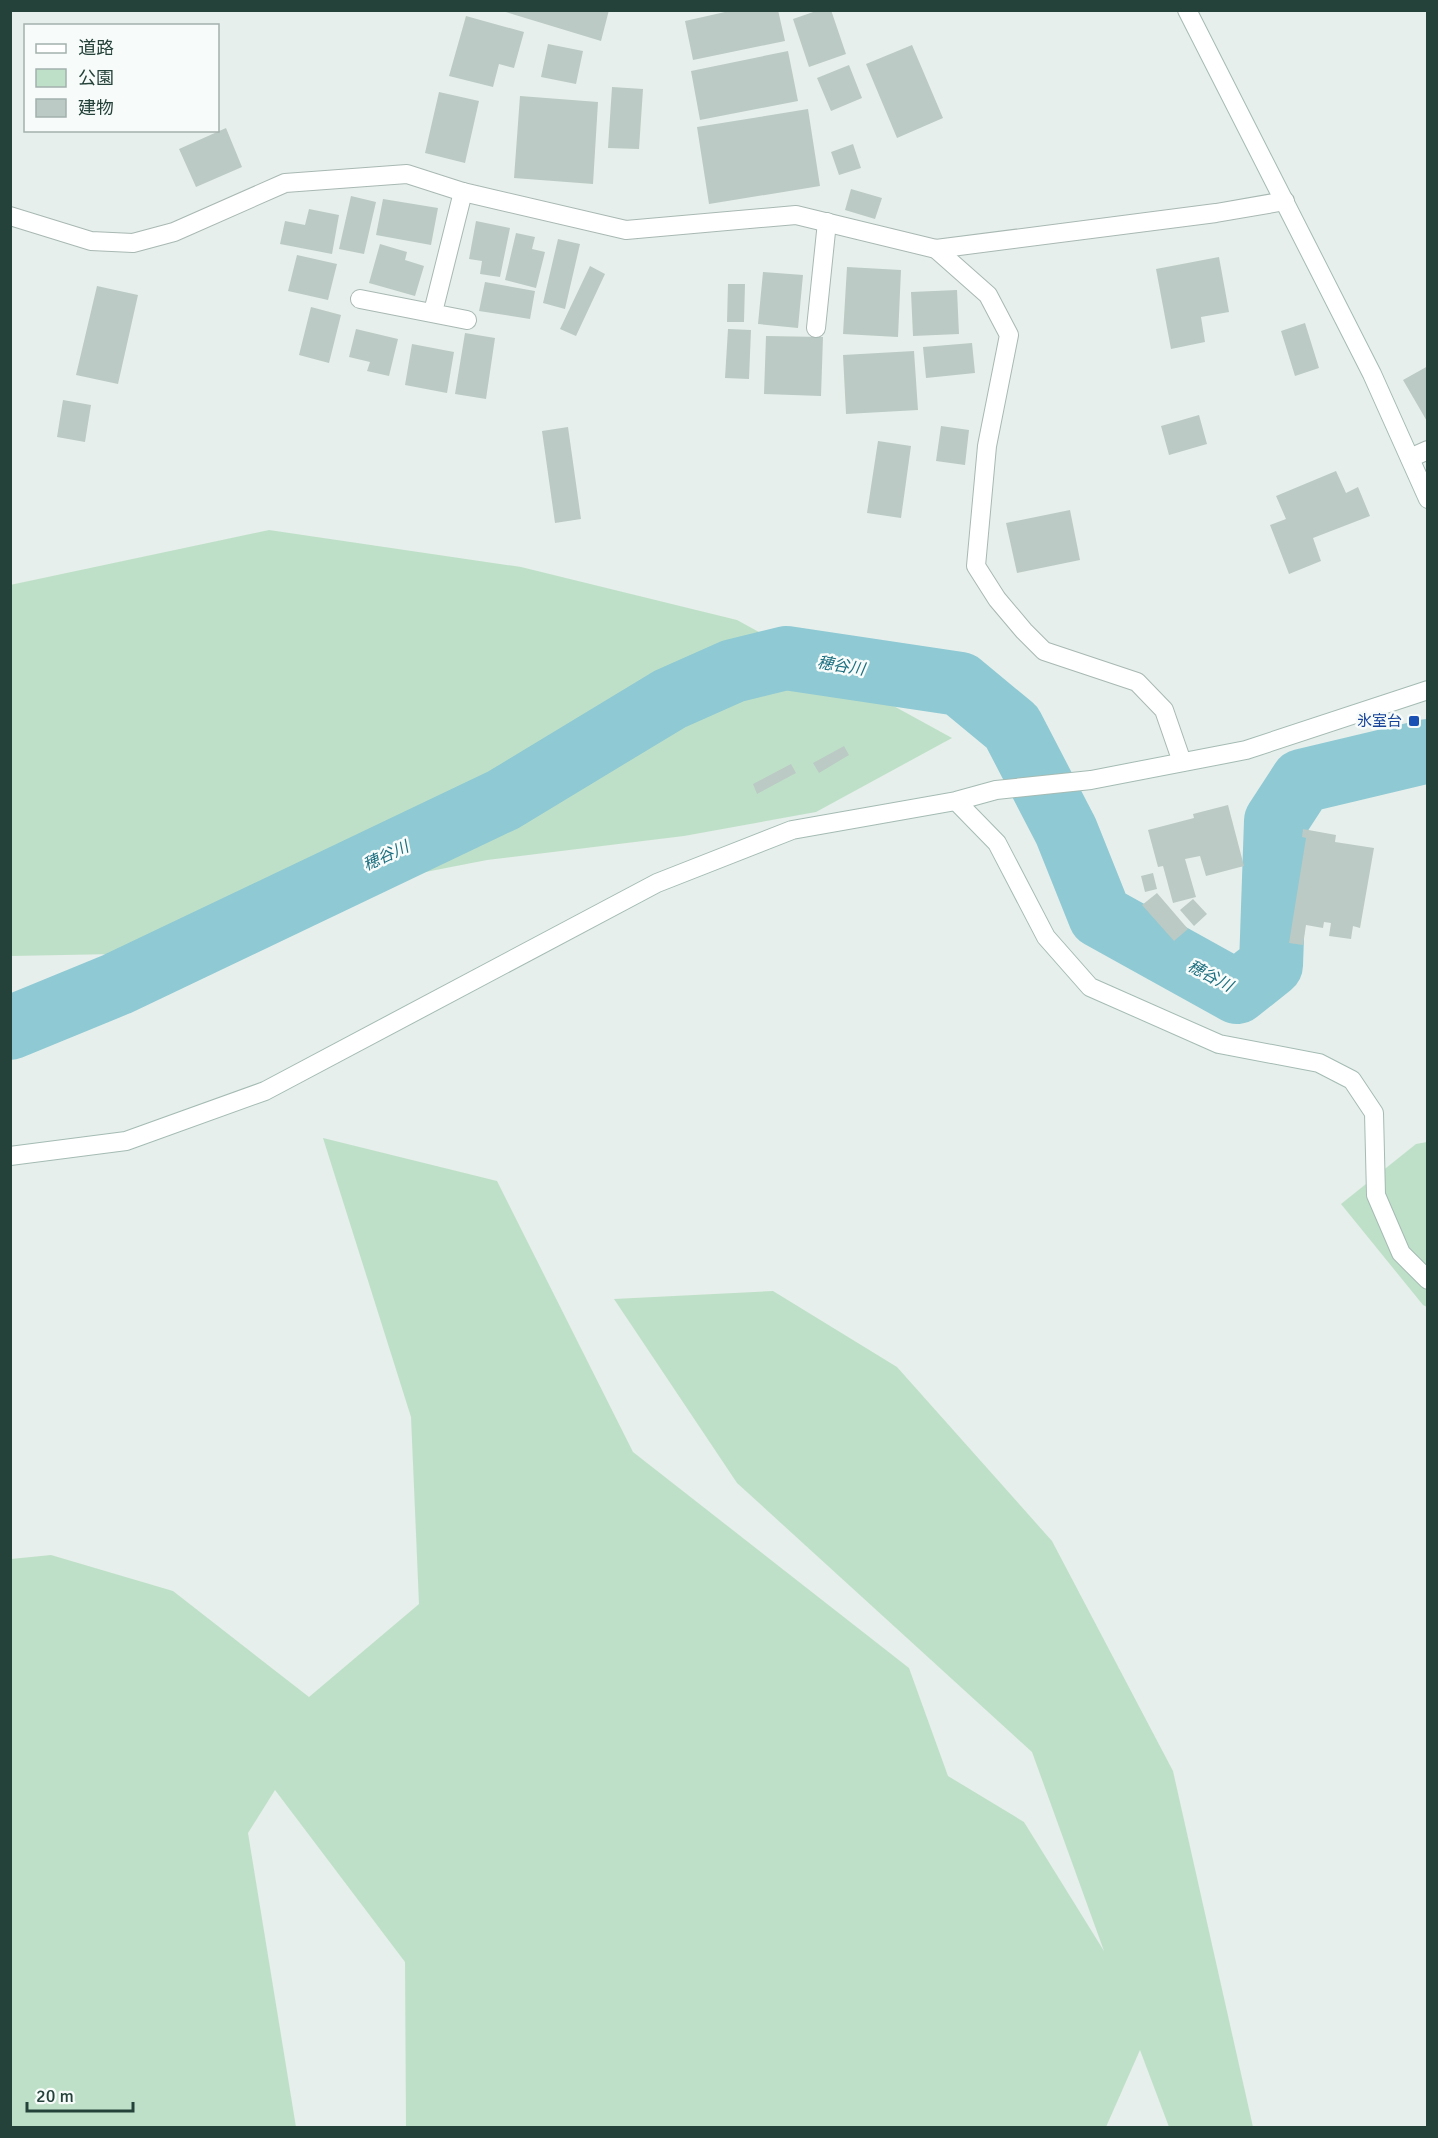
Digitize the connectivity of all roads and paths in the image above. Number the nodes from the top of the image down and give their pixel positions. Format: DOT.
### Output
graph roads {
  1 [pos="1187,10"];
  2 [pos="463,192"];
  3 [pos="1285,201"];
  4 [pos="10,216"];
  5 [pos="826,222"];
  6 [pos="936,249"];
  7 [pos="360,299"];
  8 [pos="433,312"];
  9 [pos="468,320"];
  10 [pos="816,328"];
  11 [pos="1428,450"];
  12 [pos="1410,458"];
  13 [pos="1428,499"];
  14 [pos="1428,690"];
  15 [pos="1182,762"];
  16 [pos="956,801"];
  17 [pos="10,1156"];
  18 [pos="1428,1280"];
  1 -- 3 [label="street"];
  2 -- 4 [label="street"];
  2 -- 5 [label="street"];
  2 -- 8 [label="street"];
  3 -- 6 [label="street"];
  3 -- 12 [label="street"];
  5 -- 6 [label="street"];
  5 -- 10 [label="street"];
  6 -- 15 [label="street"];
  7 -- 8 [label="street"];
  8 -- 9 [label="street"];
  11 -- 12 [label="street"];
  12 -- 13 [label="street"];
  14 -- 15 [label="street"];
  15 -- 16 [label="street"];
  16 -- 17 [label="street"];
  16 -- 18 [label="street"];
}
